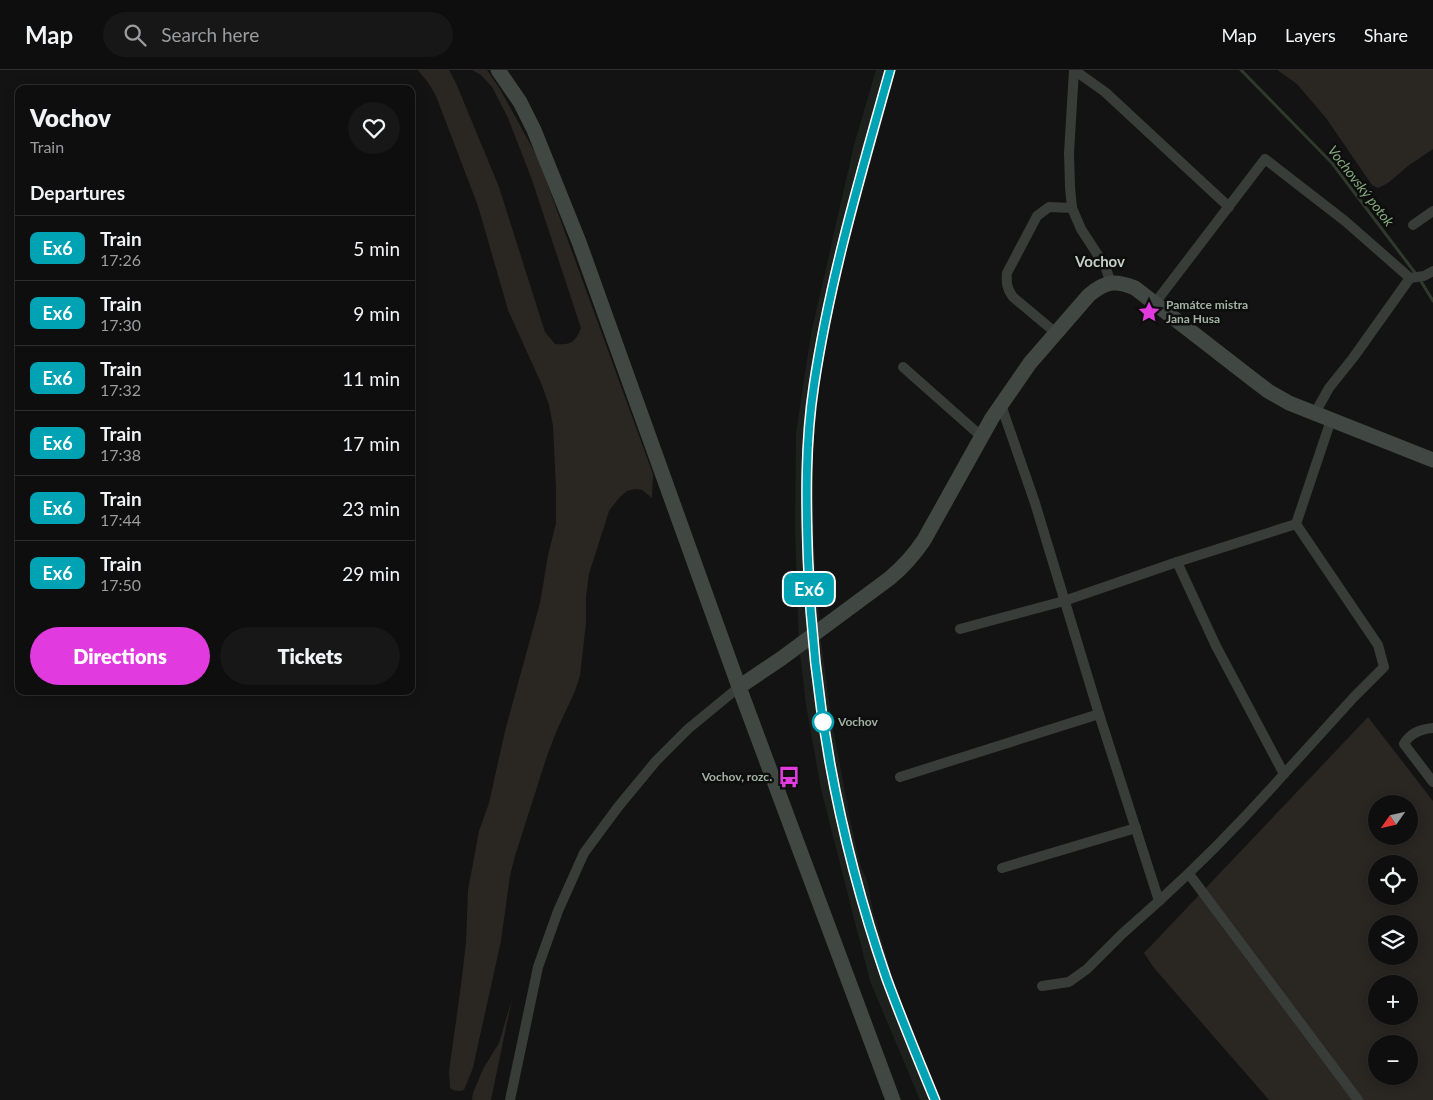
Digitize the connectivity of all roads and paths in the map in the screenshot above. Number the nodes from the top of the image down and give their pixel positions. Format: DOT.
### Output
graph roads {
  1 [pos="498,70"];
  2 [pos="1074,70"];
  3 [pos="1228,207"];
  4 [pos="1072,208"];
  5 [pos="1433,211"];
  6 [pos="1413,225"];
  7 [pos="1433,271"];
  8 [pos="1410,278"];
  9 [pos="1111,283"];
  10 [pos="1155,303"];
  11 [pos="1056,333"];
  12 [pos="903,367"];
  13 [pos="1001,405"];
  14 [pos="1315,413"];
  15 [pos="1332,420"];
  16 [pos="982,437"];
  17 [pos="1433,460"];
  18 [pos="1296,524"];
  19 [pos="1177,562"];
  20 [pos="1064,601"];
  21 [pos="960,629"];
  22 [pos="739,687"];
  23 [pos="1099,714"];
  24 [pos="1433,728"];
  25 [pos="1284,774"];
  26 [pos="900,777"];
  27 [pos="1433,782"];
  28 [pos="1136,828"];
  29 [pos="1002,868"];
  30 [pos="1189,874"];
  31 [pos="1159,901"];
  32 [pos="1042,986"];
  33 [pos="510,1100"];
  34 [pos="893,1100"];
  35 [pos="1358,1100"];
  1 -- 22 [label="main road"];
  2 -- 3 [label="street"];
  2 -- 4 [label="street"];
  3 -- 8 [label="street"];
  3 -- 10 [label="street"];
  4 -- 9 [label="street"];
  4 -- 11 [label="street"];
  5 -- 6 [label="street"];
  7 -- 8 [label="street"];
  8 -- 14 [label="street"];
  9 -- 10 [label="main road"];
  9 -- 11 [label="main road"];
  10 -- 14 [label="main road"];
  11 -- 13 [label="main road"];
  12 -- 16 [label="street"];
  13 -- 16 [label="main road"];
  13 -- 20 [label="street"];
  14 -- 15 [label="main road"];
  15 -- 17 [label="main road"];
  15 -- 18 [label="street"];
  16 -- 22 [label="main road"];
  18 -- 19 [label="street"];
  18 -- 25 [label="street"];
  19 -- 20 [label="street"];
  19 -- 25 [label="street"];
  20 -- 21 [label="street"];
  20 -- 23 [label="street"];
  22 -- 33 [label="street"];
  22 -- 34 [label="main road"];
  23 -- 26 [label="street"];
  23 -- 28 [label="street"];
  24 -- 27 [label="street"];
  25 -- 30 [label="street"];
  28 -- 29 [label="street"];
  28 -- 31 [label="street"];
  30 -- 31 [label="street"];
  30 -- 35 [label="street"];
  31 -- 32 [label="street"];
}
